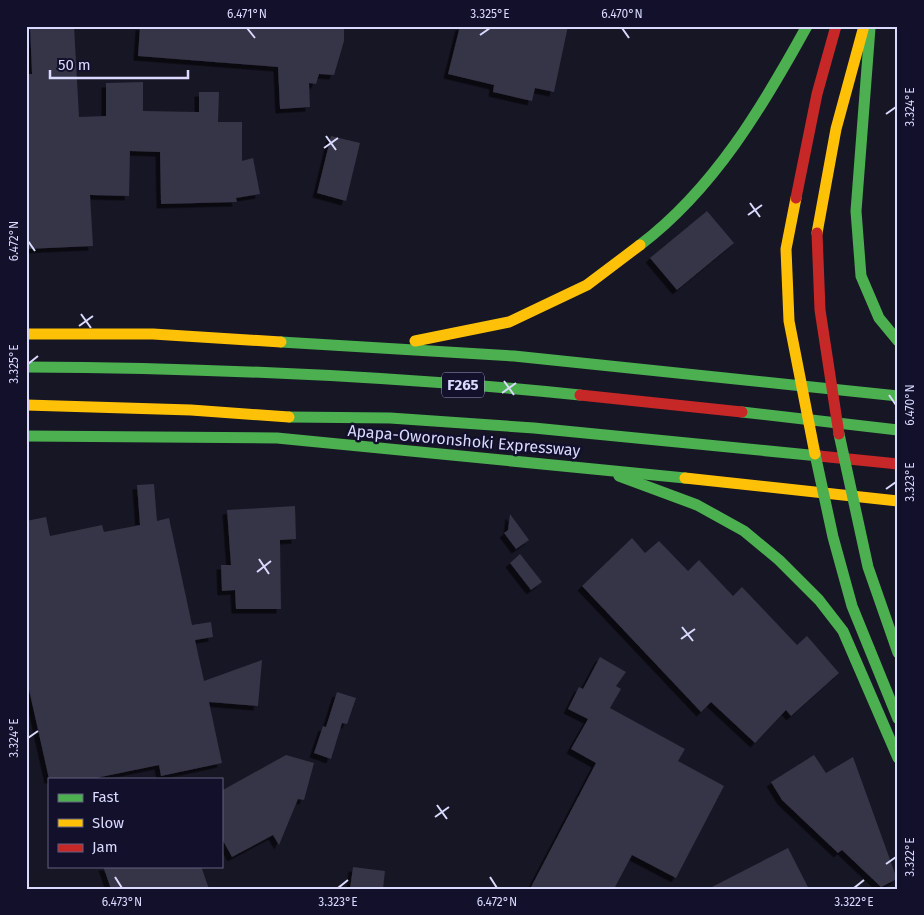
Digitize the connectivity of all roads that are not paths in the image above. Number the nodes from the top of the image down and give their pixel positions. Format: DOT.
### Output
graph roads {
  1 [pos="807,26"];
  2 [pos="836,26"];
  3 [pos="864,26"];
  4 [pos="870,26"];
  5 [pos="26,334"];
  6 [pos="898,341"];
  7 [pos="378,348"];
  8 [pos="26,366"];
  9 [pos="898,396"];
  10 [pos="26,405"];
  11 [pos="898,430"];
  12 [pos="26,436"];
  13 [pos="898,464"];
  14 [pos="601,469"];
  15 [pos="898,501"];
  16 [pos="898,653"];
  17 [pos="898,719"];
  18 [pos="898,758"];
  1 -- 7 [label="main road"];
  2 -- 17 [label="main road, bridge"];
  3 -- 16 [label="main road, bridge"];
  4 -- 6 [label="main road"];
  5 -- 7 [label="main road"];
  7 -- 9 [label="main road"];
  8 -- 11 [label="main road, F265"];
  10 -- 13 [label="main road, Apapa-Oworonshoki Expressway / F265"];
  12 -- 14 [label="main road, Apapa-Oworonshoki Expressway"];
  14 -- 15 [label="main road, Apapa-Oworonshoki Expressway"];
  14 -- 18 [label="main road"];
}
